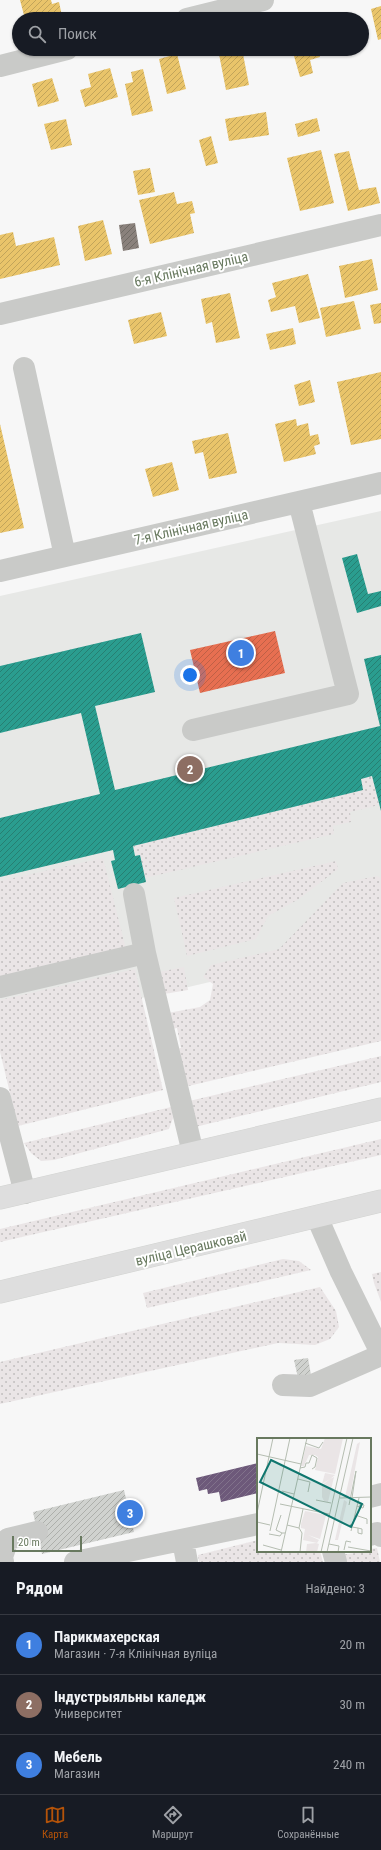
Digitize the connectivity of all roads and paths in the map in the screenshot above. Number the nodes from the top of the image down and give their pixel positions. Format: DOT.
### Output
graph roads {
  1 [pos="263,0"];
  2 [pos="215,12"];
  3 [pos="39,56"];
  4 [pos="0,66"];
  5 [pos="381,225"];
  6 [pos="0,314"];
  7 [pos="24,368"];
  8 [pos="381,482"];
  9 [pos="299,502"];
  10 [pos="65,556"];
  11 [pos="0,571"];
  12 [pos="193,730"];
  13 [pos="134,894"];
  14 [pos="145,953"];
  15 [pos="0,987"];
  16 [pos="0,1098"];
  17 [pos="381,1109"];
  18 [pos="194,1153"];
  19 [pos="25,1193"];
  20 [pos="0,1198"];
  21 [pos="381,1201"];
  22 [pos="317,1217"];
  23 [pos="0,1292"];
  24 [pos="381,1354"];
  25 [pos="283,1386"];
  26 [pos="381,1494"];
  27 [pos="371,1497"];
  28 [pos="257,1524"];
  29 [pos="37,1532"];
  30 [pos="371,1535"];
  31 [pos="381,1536"];
  32 [pos="183,1541"];
  33 [pos="333,1552"];
  34 [pos="3,1562"];
  35 [pos="76,1562"];
  36 [pos="187,1562"];
  37 [pos="336,1562"];
  1 -- 2 [label="street"];
  3 -- 4 [label="street"];
  5 -- 6 [label="street, 6-я Клінічная вуліца"];
  7 -- 10 [label="street"];
  8 -- 9 [label="street, 7-я Клінічная вуліца"];
  9 -- 10 [label="street, 7-я Клінічная вуліца"];
  9 -- 12 [label="street"];
  10 -- 11 [label="street, 7-я Клінічная вуліца"];
  13 -- 14 [label="street"];
  14 -- 15 [label="street"];
  14 -- 18 [label="street"];
  16 -- 19 [label="street"];
  17 -- 18 [label="main road"];
  18 -- 19 [label="main road"];
  19 -- 20 [label="main road"];
  21 -- 22 [label="main road, вуліца Церашковай"];
  22 -- 23 [label="main road, вуліца Церашковай"];
  22 -- 24 [label="street"];
  24 -- 25 [label="street"];
  26 -- 27 [label="street"];
  28 -- 32 [label="street"];
  29 -- 34 [label="street"];
  30 -- 31 [label="street"];
  32 -- 35 [label="street"];
  32 -- 36 [label="street"];
  33 -- 37 [label="street"];
}
